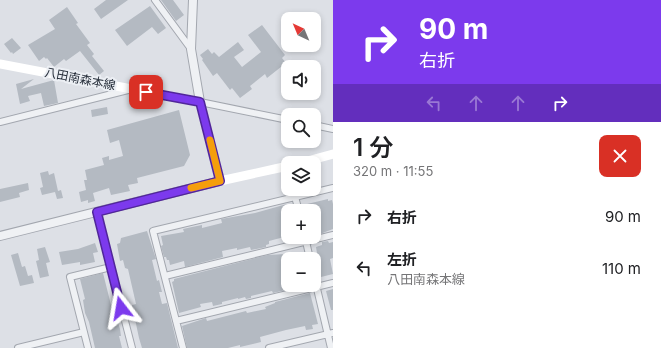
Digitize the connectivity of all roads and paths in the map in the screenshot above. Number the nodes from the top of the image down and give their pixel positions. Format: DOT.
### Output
graph roads {
  1 [pos="155,0"];
  2 [pos="193,0"];
  3 [pos="191,49"];
  4 [pos="0,64"];
  5 [pos="132,89"];
  6 [pos="200,102"];
  7 [pos="281,119"];
  8 [pos="0,122"];
  9 [pos="321,126"];
  10 [pos="333,129"];
  11 [pos="333,154"];
  12 [pos="321,157"];
  13 [pos="281,168"];
  14 [pos="220,181"];
  15 [pos="333,188"];
  16 [pos="295,197"];
  17 [pos="296,204"];
  18 [pos="97,212"];
  19 [pos="333,235"];
  20 [pos="0,236"];
  21 [pos="321,237"];
  22 [pos="286,244"];
  23 [pos="111,267"];
  24 [pos="164,276"];
  25 [pos="333,283"];
  26 [pos="321,286"];
  27 [pos="296,292"];
  28 [pos="318,292"];
  29 [pos="176,321"];
  30 [pos="84,332"];
  31 [pos="330,333"];
  32 [pos="18,348"];
  33 [pos="88,348"];
  34 [pos="132,348"];
  35 [pos="183,348"];
  36 [pos="269,348"];
  37 [pos="331,348"];
  1 -- 3 [label="street"];
  2 -- 3 [label="street"];
  3 -- 6 [label="street"];
  4 -- 5 [label="main road, 八田南森本線"];
  5 -- 6 [label="main road, 八田南森本線"];
  5 -- 8 [label="street"];
  6 -- 7 [label="street"];
  6 -- 14 [label="main road"];
  9 -- 10 [label="street"];
  11 -- 12 [label="main road"];
  13 -- 14 [label="main road"];
  14 -- 18 [label="street"];
  15 -- 16 [label="street"];
  16 -- 17 [label="street"];
  16 -- 24 [label="street"];
  18 -- 20 [label="street"];
  18 -- 23 [label="street"];
  19 -- 21 [label="street"];
  22 -- 24 [label="street"];
  23 -- 30 [label="street"];
  23 -- 34 [label="street"];
  24 -- 29 [label="street"];
  25 -- 26 [label="street"];
  27 -- 29 [label="street"];
  28 -- 31 [label="street"];
  29 -- 35 [label="street"];
  30 -- 32 [label="street"];
  30 -- 33 [label="street"];
  31 -- 36 [label="street"];
  31 -- 37 [label="street"];
}
